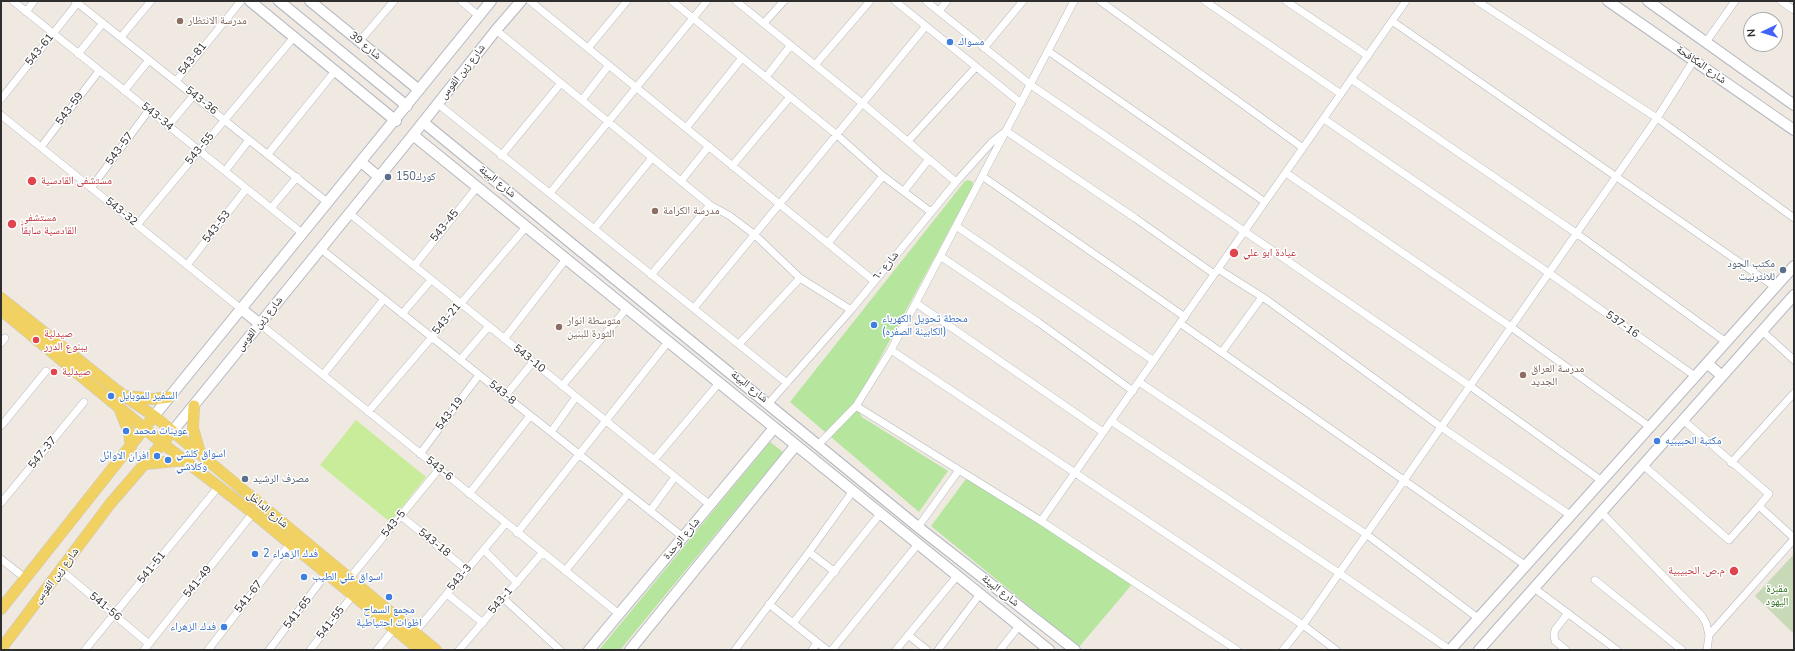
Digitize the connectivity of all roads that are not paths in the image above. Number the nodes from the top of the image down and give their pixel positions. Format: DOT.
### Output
graph roads {
  1 [pos="12,1"];
  2 [pos="34,1"];
  3 [pos="151,1"];
  4 [pos="241,1"];
  5 [pos="250,1"];
  6 [pos="279,1"];
  7 [pos="394,1"];
  8 [pos="461,1"];
  9 [pos="491,1"];
  10 [pos="521,1"];
  11 [pos="530,1"];
  12 [pos="627,1"];
  13 [pos="672,1"];
  14 [pos="706,1"];
  15 [pos="736,1"];
  16 [pos="784,1"];
  17 [pos="870,1"];
  18 [pos="895,1"];
  19 [pos="926,1"];
  20 [pos="947,1"];
  21 [pos="1023,1"];
  22 [pos="1074,1"];
  23 [pos="1100,1"];
  24 [pos="1205,1"];
  25 [pos="1286,1"];
  26 [pos="1477,1"];
  27 [pos="1608,1"];
  28 [pos="1648,1"];
  29 [pos="1735,1"];
  30 [pos="1781,1"];
  31 [pos="77,2"];
  32 [pos="314,2"];
  33 [pos="1403,2"];
  34 [pos="1794,10"];
  35 [pos="939,11"];
  36 [pos="26,12"];
  37 [pos="479,16"];
  38 [pos="693,18"];
  39 [pos="1392,21"];
  40 [pos="102,22"];
  41 [pos="764,24"];
  42 [pos="926,26"];
  43 [pos="496,30"];
  44 [pos="53,34"];
  45 [pos="294,37"];
  46 [pos="121,38"];
  47 [pos="360,42"];
  48 [pos="1706,42"];
  49 [pos="791,45"];
  50 [pos="588,48"];
  51 [pos="984,48"];
  52 [pos="1048,51"];
  53 [pos="78,54"];
  54 [pos="1368,56"];
  55 [pos="742,58"];
  56 [pos="149,60"];
  57 [pos="1694,60"];
  58 [pos="815,64"];
  59 [pos="609,65"];
  60 [pos="976,67"];
  61 [pos="99,71"];
  62 [pos="336,71"];
  63 [pos="766,77"];
  64 [pos="1351,79"];
  65 [pos="176,81"];
  66 [pos="561,83"];
  67 [pos="1031,85"];
  68 [pos="636,87"];
  69 [pos="124,90"];
  70 [pos="419,90"];
  71 [pos="1341,94"];
  72 [pos="194,95"];
  73 [pos="790,97"];
  74 [pos="1,99"];
  75 [pos="582,100"];
  76 [pos="862,103"];
  77 [pos="1021,103"];
  78 [pos="438,104"];
  79 [pos="1794,105"];
  80 [pos="407,106"];
  81 [pos="149,110"];
  82 [pos="1,115"];
  83 [pos="1657,118"];
  84 [pos="1324,119"];
  85 [pos="225,120"];
  86 [pos="396,121"];
  87 [pos="423,122"];
  88 [pos="608,122"];
  89 [pos="168,126"];
  90 [pos="686,128"];
  91 [pos="1794,130"];
  92 [pos="1006,131"];
  93 [pos="413,135"];
  94 [pos="837,135"];
  95 [pos="249,140"];
  96 [pos="908,141"];
  97 [pos="709,146"];
  98 [pos="41,147"];
  99 [pos="1303,148"];
  100 [pos="199,151"];
  101 [pos="268,154"];
  102 [pos="501,156"];
  103 [pos="652,158"];
  104 [pos="929,160"];
  105 [pos="361,162"];
  106 [pos="732,166"];
  107 [pos="225,171"];
  108 [pos="1286,173"];
  109 [pos="883,176"];
  110 [pos="982,176"];
  111 [pos="1616,176"];
  112 [pos="296,177"];
  113 [pos="379,177"];
  114 [pos="681,181"];
  115 [pos="956,182"];
  116 [pos="477,187"];
  117 [pos="91,188"];
  118 [pos="246,188"];
  119 [pos="904,191"];
  120 [pos="550,194"];
  121 [pos="327,202"];
  122 [pos="1265,202"];
  123 [pos="710,205"];
  124 [pos="781,205"];
  125 [pos="271,208"];
  126 [pos="931,212"];
  127 [pos="349,213"];
  128 [pos="1794,218"];
  129 [pos="137,225"];
  130 [pos="526,226"];
  131 [pos="956,226"];
  132 [pos="594,229"];
  133 [pos="1244,232"];
  134 [pos="302,233"];
  135 [pos="1576,233"];
  136 [pos="755,234"];
  137 [pos="828,243"];
  138 [pos="321,249"];
  139 [pos="940,256"];
  140 [pos="566,259"];
  141 [pos="187,265"];
  142 [pos="414,266"];
  143 [pos="1794,266"];
  144 [pos="1216,272"];
  145 [pos="1548,273"];
  146 [pos="651,274"];
  147 [pos="800,278"];
  148 [pos="431,280"];
  149 [pos="874,281"];
  150 [pos="1775,287"];
  151 [pos="1794,295"];
  152 [pos="1262,297"];
  153 [pos="1,298"];
  154 [pos="384,299"];
  155 [pos="460,303"];
  156 [pos="916,303"];
  157 [pos="240,308"];
  158 [pos="627,308"];
  159 [pos="694,308"];
  160 [pos="1,310"];
  161 [pos="851,310"];
  162 [pos="402,314"];
  163 [pos="1185,317"];
  164 [pos="260,324"];
  165 [pos="1181,324"];
  166 [pos="489,326"];
  167 [pos="1511,326"];
  168 [pos="1762,331"];
  169 [pos="432,337"];
  170 [pos="504,339"];
  171 [pos="668,342"];
  172 [pos="1726,342"];
  173 [pos="739,344"];
  174 [pos="700,347"];
  175 [pos="892,350"];
  176 [pos="1222,352"];
  177 [pos="460,360"];
  178 [pos="690,360"];
  179 [pos="1794,360"];
  180 [pos="1154,361"];
  181 [pos="533,362"];
  182 [pos="1707,363"];
  183 [pos="46,371"];
  184 [pos="323,375"];
  185 [pos="479,375"];
  186 [pos="1695,376"];
  187 [pos="1722,376"];
  188 [pos="787,382"];
  189 [pos="1139,382"];
  190 [pos="719,383"];
  191 [pos="562,386"];
  192 [pos="1470,386"];
  193 [pos="1133,391"];
  194 [pos="1794,393"];
  195 [pos="124,396"];
  196 [pos="505,396"];
  197 [pos="169,397"];
  198 [pos="576,397"];
  199 [pos="84,402"];
  200 [pos="769,403"];
  201 [pos="118,406"];
  202 [pos="194,406"];
  203 [pos="856,406"];
  204 [pos="368,412"];
  205 [pos="154,416"];
  206 [pos="530,416"];
  207 [pos="605,420"];
  208 [pos="1683,420"];
  209 [pos="1112,421"];
  210 [pos="1,426"];
  211 [pos="1441,427"];
  212 [pos="1650,427"];
  213 [pos="774,428"];
  214 [pos="144,429"];
  215 [pos="172,432"];
  216 [pos="550,432"];
  217 [pos="1103,432"];
  218 [pos="162,443"];
  219 [pos="819,444"];
  220 [pos="796,445"];
  221 [pos="131,447"];
  222 [pos="200,454"];
  223 [pos="420,454"];
  224 [pos="579,455"];
  225 [pos="186,460"];
  226 [pos="654,460"];
  227 [pos="1731,463"];
  228 [pos="145,464"];
  229 [pos="1643,465"];
  230 [pos="439,469"];
  231 [pos="959,470"];
  232 [pos="1075,472"];
  233 [pos="675,477"];
  234 [pos="1404,479"];
  235 [pos="1602,481"];
  236 [pos="219,486"];
  237 [pos="853,491"];
  238 [pos="469,494"];
  239 [pos="628,494"];
  240 [pos="1,503"];
  241 [pos="710,505"];
  242 [pos="1759,506"];
  243 [pos="650,511"];
  244 [pos="1601,512"];
  245 [pos="253,513"];
  246 [pos="880,514"];
  247 [pos="1570,515"];
  248 [pos="401,516"];
  249 [pos="1041,521"];
  250 [pos="506,523"];
  251 [pos="918,526"];
  252 [pos="518,533"];
  253 [pos="1366,534"];
  254 [pos="683,537"];
  255 [pos="1794,539"];
  256 [pos="290,544"];
  257 [pos="918,544"];
  258 [pos="484,550"];
  259 [pos="809,552"];
  260 [pos="542,553"];
  261 [pos="1,559"];
  262 [pos="1525,565"];
  263 [pos="62,570"];
  264 [pos="467,570"];
  265 [pos="565,571"];
  266 [pos="835,572"];
  267 [pos="1339,573"];
  268 [pos="326,574"];
  269 [pos="957,576"];
  270 [pos="26,578"];
  271 [pos="349,579"];
  272 [pos="1595,580"];
  273 [pos="517,583"];
  274 [pos="1534,588"];
  275 [pos="447,594"];
  276 [pos="980,594"];
  277 [pos="353,595"];
  278 [pos="503,598"];
  279 [pos="769,604"];
  280 [pos="1,609"];
  281 [pos="1568,613"];
  282 [pos="619,614"];
  283 [pos="114,615"];
  284 [pos="1478,618"];
  285 [pos="483,623"];
  286 [pos="793,623"];
  287 [pos="1302,625"];
  288 [pos="1019,626"];
  289 [pos="394,629"];
  290 [pos="415,632"];
  291 [pos="908,635"];
  292 [pos="1709,635"];
  293 [pos="1058,637"];
  294 [pos="817,643"];
  295 [pos="149,644"];
  296 [pos="1,649"];
  297 [pos="85,650"];
  298 [pos="144,650"];
  299 [pos="208,650"];
  300 [pos="269,650"];
  301 [pos="310,650"];
  302 [pos="377,650"];
  303 [pos="420,650"];
  304 [pos="436,650"];
  305 [pos="459,650"];
  306 [pos="560,650"];
  307 [pos="589,650"];
  308 [pos="630,650"];
  309 [pos="735,650"];
  310 [pos="812,650"];
  311 [pos="827,650"];
  312 [pos="832,650"];
  313 [pos="896,650"];
  314 [pos="927,650"];
  315 [pos="938,650"];
  316 [pos="1000,650"];
  317 [pos="1048,650"];
  318 [pos="1075,650"];
  319 [pos="1237,650"];
  320 [pos="1283,650"];
  321 [pos="1336,650"];
  322 [pos="1450,650"];
  323 [pos="1479,650"];
  324 [pos="1566,650"];
  325 [pos="1617,650"];
  326 [pos="1682,650"];
  327 [pos="1707,650"];
  1 -- 36 [label="street, 543-34"];
  2 -- 36 [label="street"];
  3 -- 46 [label="street"];
  4 -- 65 [label="street, 543-81"];
  5 -- 45 [label="street"];
  6 -- 80 [label="street"];
  7 -- 47 [label="street"];
  8 -- 37 [label="street"];
  9 -- 37 [label="street, شارع زين القوس"];
  10 -- 43 [label="street, شارع زين القوس"];
  11 -- 50 [label="street"];
  12 -- 50 [label="street"];
  13 -- 38 [label="street"];
  14 -- 38 [label="street"];
  15 -- 41 [label="street"];
  16 -- 41 [label="street"];
  17 -- 58 [label="street"];
  18 -- 42 [label="street"];
  19 -- 35 [label="street"];
  20 -- 35 [label="street"];
  21 -- 51 [label="street"];
  22 -- 52 [label="street"];
  23 -- 99 [label="street"];
  24 -- 71 [label="street"];
  25 -- 54 [label="street"];
  26 -- 83 [label="street"];
  27 -- 57 [label="street, شارع المكافحة"];
  28 -- 48 [label="street, شارع المكافحة"];
  29 -- 48 [label="street"];
  30 -- 34 [label="street"];
  31 -- 40 [label="street, 543-36"];
  31 -- 44 [label="street, 543-61"];
  32 -- 47 [label="street, شارع 39"];
  33 -- 39 [label="street"];
  35 -- 51 [label="street"];
  36 -- 44 [label="street, 543-34"];
  37 -- 70 [label="street, شارع زين القوس"];
  38 -- 55 [label="street"];
  38 -- 68 [label="street"];
  39 -- 54 [label="street"];
  39 -- 111 [label="street"];
  40 -- 46 [label="street, 543-36"];
  40 -- 53 [label="street"];
  41 -- 49 [label="street"];
  42 -- 60 [label="street"];
  42 -- 76 [label="street"];
  43 -- 66 [label="street"];
  43 -- 78 [label="street, شارع زين القوس"];
  44 -- 53 [label="street, 543-34"];
  44 -- 74 [label="street, 543-61"];
  45 -- 62 [label="street"];
  45 -- 85 [label="street, 543-55"];
  46 -- 56 [label="street, 543-36"];
  47 -- 70 [label="street, شارع 39"];
  48 -- 79 [label="street, شارع المكافحة"];
  49 -- 58 [label="street"];
  49 -- 63 [label="street"];
  50 -- 59 [label="street"];
  51 -- 67 [label="street"];
  52 -- 67 [label="street"];
  52 -- 122 [label="street"];
  53 -- 61 [label="street, 543-34"];
  54 -- 64 [label="street"];
  55 -- 63 [label="street"];
  55 -- 90 [label="street"];
  56 -- 65 [label="street, 543-36"];
  56 -- 69 [label="street"];
  57 -- 83 [label="street"];
  57 -- 91 [label="street, شارع المكافحة"];
  58 -- 76 [label="street"];
  59 -- 68 [label="street"];
  59 -- 75 [label="street"];
  60 -- 77 [label="street"];
  60 -- 96 [label="street"];
  61 -- 69 [label="street, 543-34"];
  61 -- 98 [label="street, 543-59"];
  62 -- 86 [label="street"];
  62 -- 101 [label="street"];
  63 -- 73 [label="street"];
  64 -- 71 [label="street"];
  64 -- 135 [label="street"];
  65 -- 72 [label="street, 543-36"];
  66 -- 75 [label="street"];
  66 -- 102 [label="street"];
  67 -- 77 [label="street"];
  67 -- 133 [label="street"];
  68 -- 88 [label="street"];
  68 -- 90 [label="street"];
  69 -- 81 [label="street, 543-34"];
  70 -- 80 [label="street, شارع زين القوس"];
  71 -- 84 [label="street"];
  72 -- 85 [label="street, 543-36"];
  72 -- 89 [label="street"];
  73 -- 94 [label="street"];
  73 -- 106 [label="street"];
  75 -- 88 [label="street"];
  76 -- 94 [label="street"];
  76 -- 96 [label="street"];
  77 -- 92 [label="street"];
  78 -- 87 [label="street, شارع زين القوس"];
  78 -- 102 [label="street"];
  80 -- 86 [label="street, شارع زين القوس"];
  81 -- 89 [label="street, 543-34"];
  81 -- 117 [label="street, 543-57"];
  82 -- 98 [label="street, 543-32"];
  83 -- 111 [label="street"];
  83 -- 128 [label="street"];
  84 -- 99 [label="street"];
  84 -- 145 [label="street, 537-16"];
  85 -- 95 [label="street, 543-36"];
  85 -- 100 [label="street, 543-55"];
  86 -- 105 [label="street, شارع زين القوس"];
  87 -- 93 [label="street, شارع زين القوس"];
  87 -- 174 [label="street, شارع البيئة"];
  88 -- 103 [label="street"];
  88 -- 120 [label="street"];
  89 -- 100 [label="street, 543-34"];
  90 -- 97 [label="street"];
  92 -- 110 [label="street"];
  92 -- 115 [label="street, شارع ٦٠"];
  92 -- 144 [label="street"];
  93 -- 113 [label="street, شارع زين القوس"];
  93 -- 116 [label="street, شارع البيئة"];
  94 -- 109 [label="street"];
  94 -- 124 [label="street"];
  95 -- 101 [label="street, 543-36"];
  95 -- 107 [label="street"];
  96 -- 104 [label="street"];
  97 -- 106 [label="street"];
  97 -- 114 [label="street"];
  98 -- 117 [label="street, 543-32"];
  99 -- 108 [label="street"];
  100 -- 107 [label="street, 543-34"];
  100 -- 129 [label="street, 543-55"];
  101 -- 112 [label="street, 543-36"];
  102 -- 120 [label="street"];
  103 -- 114 [label="street"];
  103 -- 132 [label="street"];
  104 -- 115 [label="street"];
  104 -- 119 [label="street"];
  105 -- 113 [label="street"];
  105 -- 121 [label="street, شارع زين القوس"];
  106 -- 124 [label="street"];
  107 -- 118 [label="street, 543-34"];
  108 -- 122 [label="street"];
  108 -- 167 [label="street"];
  109 -- 119 [label="street"];
  109 -- 137 [label="street"];
  110 -- 131 [label="street"];
  110 -- 163 [label="street"];
  111 -- 135 [label="street"];
  111 -- 150 [label="street"];
  112 -- 121 [label="street, 543-36"];
  112 -- 125 [label="street"];
  113 -- 127 [label="street, شارع زين القوس"];
  114 -- 123 [label="street"];
  115 -- 126 [label="street, شارع ٦٠"];
  116 -- 130 [label="street, شارع البيئة"];
  116 -- 142 [label="street, 543-45"];
  117 -- 129 [label="street, 543-32"];
  118 -- 125 [label="street, 543-34"];
  118 -- 141 [label="street, 543-53"];
  119 -- 126 [label="street"];
  120 -- 132 [label="street"];
  121 -- 134 [label="street, شارع زين القوس"];
  122 -- 133 [label="street"];
  123 -- 136 [label="street"];
  123 -- 146 [label="street"];
  124 -- 136 [label="street"];
  124 -- 137 [label="street"];
  125 -- 134 [label="street, 543-34"];
  126 -- 149 [label="street, شارع ٦٠"];
  127 -- 138 [label="street, شارع زين القوس"];
  127 -- 142 [label="street, 543-10"];
  129 -- 141 [label="street, 543-32"];
  130 -- 140 [label="street, شارع البيئة"];
  130 -- 155 [label="street, 543-21"];
  131 -- 139 [label="street"];
  131 -- 180 [label="street"];
  132 -- 146 [label="street"];
  133 -- 144 [label="street"];
  133 -- 192 [label="street"];
  134 -- 157 [label="street, شارع زين القوس"];
  135 -- 145 [label="street"];
  135 -- 172 [label="street"];
  136 -- 147 [label="street"];
  136 -- 159 [label="street"];
  137 -- 149 [label="street"];
  138 -- 154 [label="street, 543-8"];
  138 -- 164 [label="street, شارع زين القوس"];
  139 -- 156 [label="street"];
  139 -- 193 [label="street"];
  140 -- 158 [label="street, شارع البيئة"];
  140 -- 170 [label="street"];
  141 -- 157 [label="street, 543-32"];
  142 -- 148 [label="street, 543-10"];
  143 -- 150 [label="street"];
  144 -- 152 [label="street"];
  144 -- 163 [label="street"];
  145 -- 167 [label="street"];
  145 -- 186 [label="street, 537-16"];
  146 -- 159 [label="street"];
  147 -- 161 [label="street"];
  147 -- 173 [label="street"];
  148 -- 155 [label="street, 543-10"];
  148 -- 162 [label="street"];
  149 -- 161 [label="street, شارع ٦٠"];
  150 -- 172 [label="street"];
  151 -- 168 [label="street"];
  152 -- 176 [label="street"];
  152 -- 211 [label="street"];
  153 -- 195 [label="main road, شارع الداخل"];
  154 -- 162 [label="street, 543-8"];
  154 -- 184 [label="street"];
  155 -- 166 [label="street, 543-10"];
  155 -- 169 [label="street, 543-21"];
  156 -- 175 [label="street"];
  156 -- 217 [label="street"];
  157 -- 164 [label="street"];
  157 -- 197 [label="street, شارع زين القوس"];
  158 -- 171 [label="street, شارع البيئة"];
  158 -- 191 [label="street"];
  159 -- 173 [label="street"];
  160 -- 201 [label="main road, شارع الداخل"];
  161 -- 188 [label="street, شارع ٦٠"];
  162 -- 169 [label="street, 543-8"];
  163 -- 165 [label="street"];
  164 -- 184 [label="street, 543-6"];
  164 -- 202 [label="street, شارع زين القوس"];
  165 -- 176 [label="street"];
  165 -- 180 [label="street"];
  166 -- 170 [label="street, 543-10"];
  166 -- 177 [label="street"];
  167 -- 192 [label="street"];
  167 -- 212 [label="street"];
  168 -- 179 [label="street"];
  168 -- 187 [label="street"];
  169 -- 177 [label="street, 543-8"];
  169 -- 204 [label="street, 543-21"];
  170 -- 181 [label="street, 543-10"];
  171 -- 178 [label="street, شارع البيئة"];
  171 -- 207 [label="street"];
  172 -- 182 [label="street"];
  173 -- 188 [label="street"];
  174 -- 178 [label="street"];
  174 -- 200 [label="street, شارع البيئة"];
  175 -- 203 [label="street"];
  175 -- 232 [label="street"];
  176 -- 234 [label="street"];
  177 -- 185 [label="street, 543-8"];
  178 -- 190 [label="street, شارع البيئة"];
  180 -- 189 [label="street"];
  181 -- 191 [label="street, 543-10"];
  181 -- 196 [label="street"];
  182 -- 186 [label="street"];
  182 -- 187 [label="street"];
  183 -- 210 [label="street"];
  184 -- 204 [label="street, 543-6"];
  185 -- 196 [label="street, 543-8"];
  185 -- 223 [label="street, 543-19"];
  186 -- 212 [label="street"];
  187 -- 208 [label="street"];
  188 -- 200 [label="street, شارع ٦٠"];
  189 -- 193 [label="street"];
  189 -- 253 [label="street"];
  190 -- 213 [label="street, شارع البيئة"];
  190 -- 226 [label="street"];
  191 -- 198 [label="street, 543-10"];
  192 -- 211 [label="street"];
  192 -- 235 [label="street"];
  193 -- 209 [label="street"];
  194 -- 227 [label="street"];
  195 -- 197 [label="main road"];
  195 -- 205 [label="main road, شارع الداخل"];
  196 -- 206 [label="street, 543-8"];
  197 -- 205 [label="street, شارع زين القوس"];
  198 -- 207 [label="street, 543-10"];
  198 -- 216 [label="street"];
  199 -- 240 [label="street, 547-37"];
  200 -- 219 [label="street, شارع البيئة"];
  201 -- 214 [label="main road, شارع الداخل"];
  201 -- 221 [label="main road"];
  202 -- 215 [label="street, شارع زين القوس"];
  202 -- 222 [label="main road"];
  203 -- 219 [label="street"];
  203 -- 231 [label="street"];
  204 -- 223 [label="street, 543-6"];
  205 -- 214 [label="main road, شارع زين القوس"];
  205 -- 215 [label="main road, شارع الداخل"];
  206 -- 216 [label="street, 543-8"];
  206 -- 238 [label="street"];
  207 -- 224 [label="street"];
  207 -- 226 [label="street, 543-10"];
  208 -- 227 [label="street"];
  208 -- 229 [label="street"];
  209 -- 217 [label="street"];
  209 -- 267 [label="street"];
  211 -- 234 [label="street"];
  211 -- 247 [label="street"];
  212 -- 235 [label="street"];
  213 -- 220 [label="street, شارع البيئة"];
  213 -- 241 [label="street, شارع الوحدة"];
  214 -- 218 [label="main road, شارع الداخل"];
  214 -- 221 [label="main road, شارع زين القوس"];
  215 -- 218 [label="main road, شارع زين القوس"];
  215 -- 222 [label="main road, شارع الداخل"];
  216 -- 224 [label="street, 543-8"];
  217 -- 232 [label="street"];
  218 -- 225 [label="main road, شارع الداخل"];
  218 -- 228 [label="main road, شارع زين القوس"];
  219 -- 251 [label="street, شارع البيئة"];
  220 -- 237 [label="street, شارع البيئة"];
  220 -- 308 [label="street"];
  221 -- 270 [label="main road, شارع زين القوس"];
  222 -- 271 [label="main road, شارع الداخل"];
  223 -- 230 [label="street, 543-6"];
  224 -- 239 [label="street, 543-8"];
  224 -- 252 [label="street"];
  225 -- 228 [label="main road"];
  225 -- 236 [label="main road, شارع الداخل"];
  226 -- 233 [label="street, 543-10"];
  227 -- 242 [label="street"];
  228 -- 263 [label="main road, شارع زين القوس"];
  229 -- 242 [label="street"];
  229 -- 244 [label="street"];
  230 -- 238 [label="street, 543-6"];
  230 -- 248 [label="street, 543-5"];
  231 -- 249 [label="street"];
  231 -- 251 [label="street"];
  232 -- 249 [label="street"];
  232 -- 287 [label="street"];
  233 -- 241 [label="street, 543-10"];
  233 -- 243 [label="street"];
  234 -- 253 [label="street"];
  234 -- 262 [label="street"];
  235 -- 247 [label="street"];
  236 -- 245 [label="main road, شارع الداخل"];
  236 -- 283 [label="street, 541-51"];
  237 -- 246 [label="street, شارع البيئة"];
  237 -- 259 [label="street"];
  238 -- 250 [label="street, 543-6"];
  239 -- 243 [label="street, 543-8"];
  239 -- 265 [label="street"];
  241 -- 254 [label="street, شارع الوحدة"];
  242 -- 255 [label="street"];
  243 -- 254 [label="street, 543-8"];
  244 -- 274 [label="street"];
  244 -- 292 [label="street"];
  245 -- 256 [label="main road, شارع الداخل"];
  245 -- 295 [label="street, 541-49"];
  246 -- 257 [label="street, شارع البيئة"];
  246 -- 266 [label="street"];
  247 -- 262 [label="street"];
  248 -- 264 [label="street, 543-18"];
  248 -- 271 [label="street, 543-5"];
  249 -- 319 [label="street"];
  250 -- 252 [label="street, 543-6"];
  250 -- 258 [label="street, 543-3"];
  251 -- 293 [label="street, شارع البيئة"];
  252 -- 260 [label="street, 543-6"];
  253 -- 267 [label="street"];
  253 -- 284 [label="street"];
  254 -- 282 [label="street, شارع الوحدة"];
  255 -- 292 [label="street"];
  256 -- 268 [label="main road, شارع الداخل"];
  256 -- 299 [label="street, 541-67"];
  257 -- 269 [label="street, شارع البيئة"];
  257 -- 312 [label="street"];
  258 -- 264 [label="street, 543-3"];
  258 -- 273 [label="street"];
  259 -- 266 [label="street"];
  259 -- 279 [label="street"];
  260 -- 265 [label="street, 543-6"];
  260 -- 273 [label="street, 543-1"];
  261 -- 270 [label="street"];
  262 -- 284 [label="street"];
  263 -- 283 [label="street, 541-56"];
  263 -- 296 [label="main road, شارع زين القوس"];
  264 -- 275 [label="street, 543-3"];
  265 -- 282 [label="street, 543-6"];
  266 -- 286 [label="street"];
  267 -- 287 [label="street"];
  267 -- 322 [label="street"];
  268 -- 277 [label="main road, شارع الداخل"];
  268 -- 300 [label="street, 541-65"];
  269 -- 276 [label="street, شارع البيئة"];
  269 -- 291 [label="street"];
  270 -- 280 [label="main road, شارع زين القوس"];
  271 -- 290 [label="main road, شارع الداخل"];
  272 -- 326 [label="street"];
  273 -- 278 [label="street, 543-1"];
  274 -- 281 [label="street"];
  274 -- 323 [label="street"];
  275 -- 285 [label="street"];
  275 -- 290 [label="street, 543-3"];
  276 -- 288 [label="street, شارع البيئة"];
  276 -- 315 [label="street"];
  277 -- 289 [label="main road, شارع الداخل"];
  277 -- 301 [label="street, 541-55"];
  278 -- 285 [label="street, 543-1"];
  278 -- 306 [label="street"];
  279 -- 286 [label="street"];
  279 -- 309 [label="street"];
  281 -- 324 [label="street"];
  281 -- 325 [label="street"];
  282 -- 307 [label="street, شارع الوحدة"];
  283 -- 295 [label="street, 541-56"];
  283 -- 297 [label="street, 541-51"];
  284 -- 322 [label="street"];
  285 -- 305 [label="street, 543-1"];
  286 -- 294 [label="street"];
  287 -- 320 [label="street"];
  287 -- 321 [label="street"];
  288 -- 316 [label="street"];
  288 -- 317 [label="street, شارع البيئة"];
  289 -- 302 [label="street"];
  289 -- 303 [label="main road, شارع الداخل"];
  290 -- 304 [label="main road, شارع الداخل"];
  291 -- 313 [label="street"];
  291 -- 314 [label="street"];
  292 -- 327 [label="street"];
  293 -- 317 [label="street"];
  293 -- 318 [label="street, شارع البيئة"];
  294 -- 310 [label="street"];
  294 -- 311 [label="street"];
  295 -- 298 [label="street, 541-49"];
}
